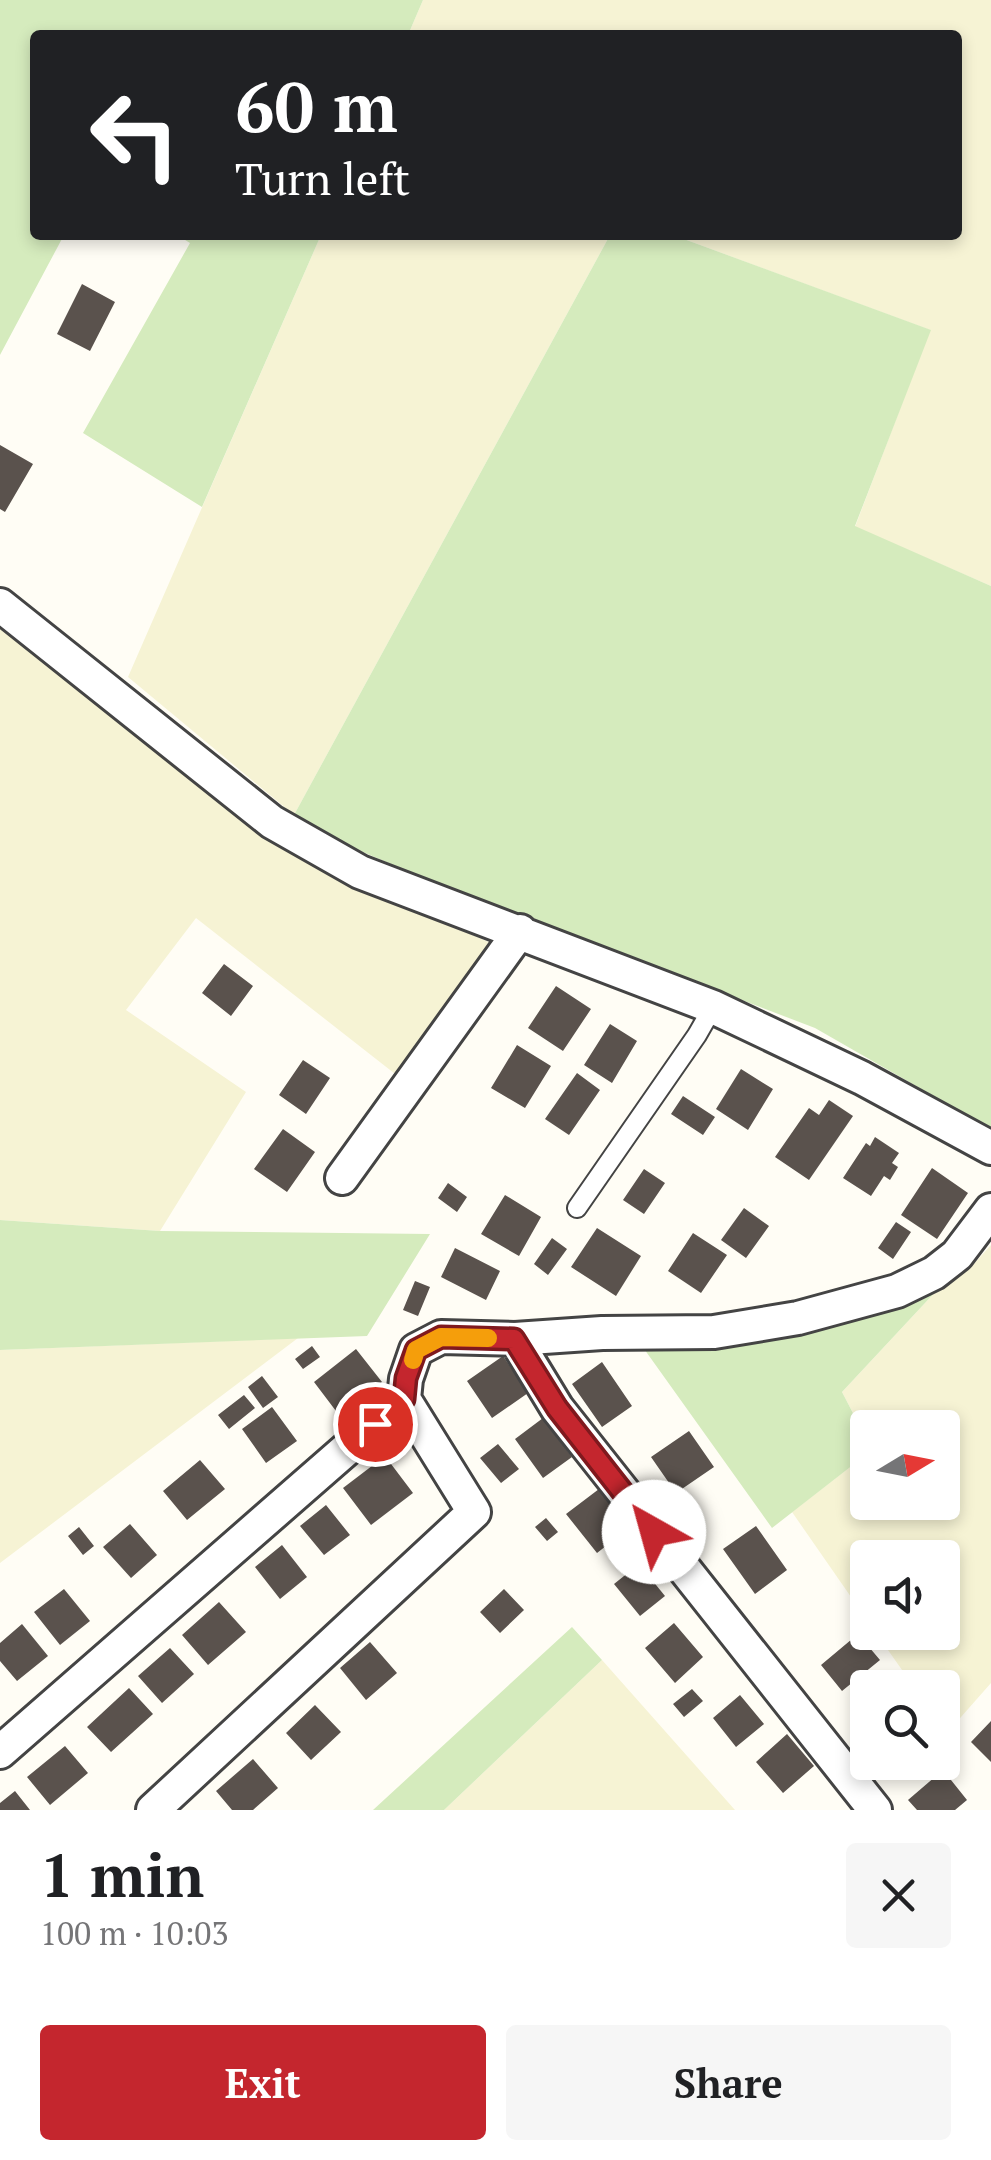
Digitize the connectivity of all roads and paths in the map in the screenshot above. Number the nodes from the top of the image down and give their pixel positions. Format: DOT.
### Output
graph roads {
  1 [pos="0,604"];
  2 [pos="520,931"];
  3 [pos="713,1007"];
  4 [pos="991,1148"];
  5 [pos="342,1178"];
  6 [pos="576,1208"];
  7 [pos="991,1210"];
  8 [pos="514,1339"];
  9 [pos="404,1399"];
  10 [pos="0,1752"];
  11 [pos="153,1810"];
  12 [pos="875,1810"];
  1 -- 2 [label="street"];
  2 -- 3 [label="street"];
  2 -- 5 [label="street"];
  3 -- 4 [label="street"];
  3 -- 6 [label="lane"];
  7 -- 8 [label="street"];
  8 -- 9 [label="street"];
  8 -- 12 [label="street"];
  9 -- 10 [label="street"];
  9 -- 11 [label="street"];
}
